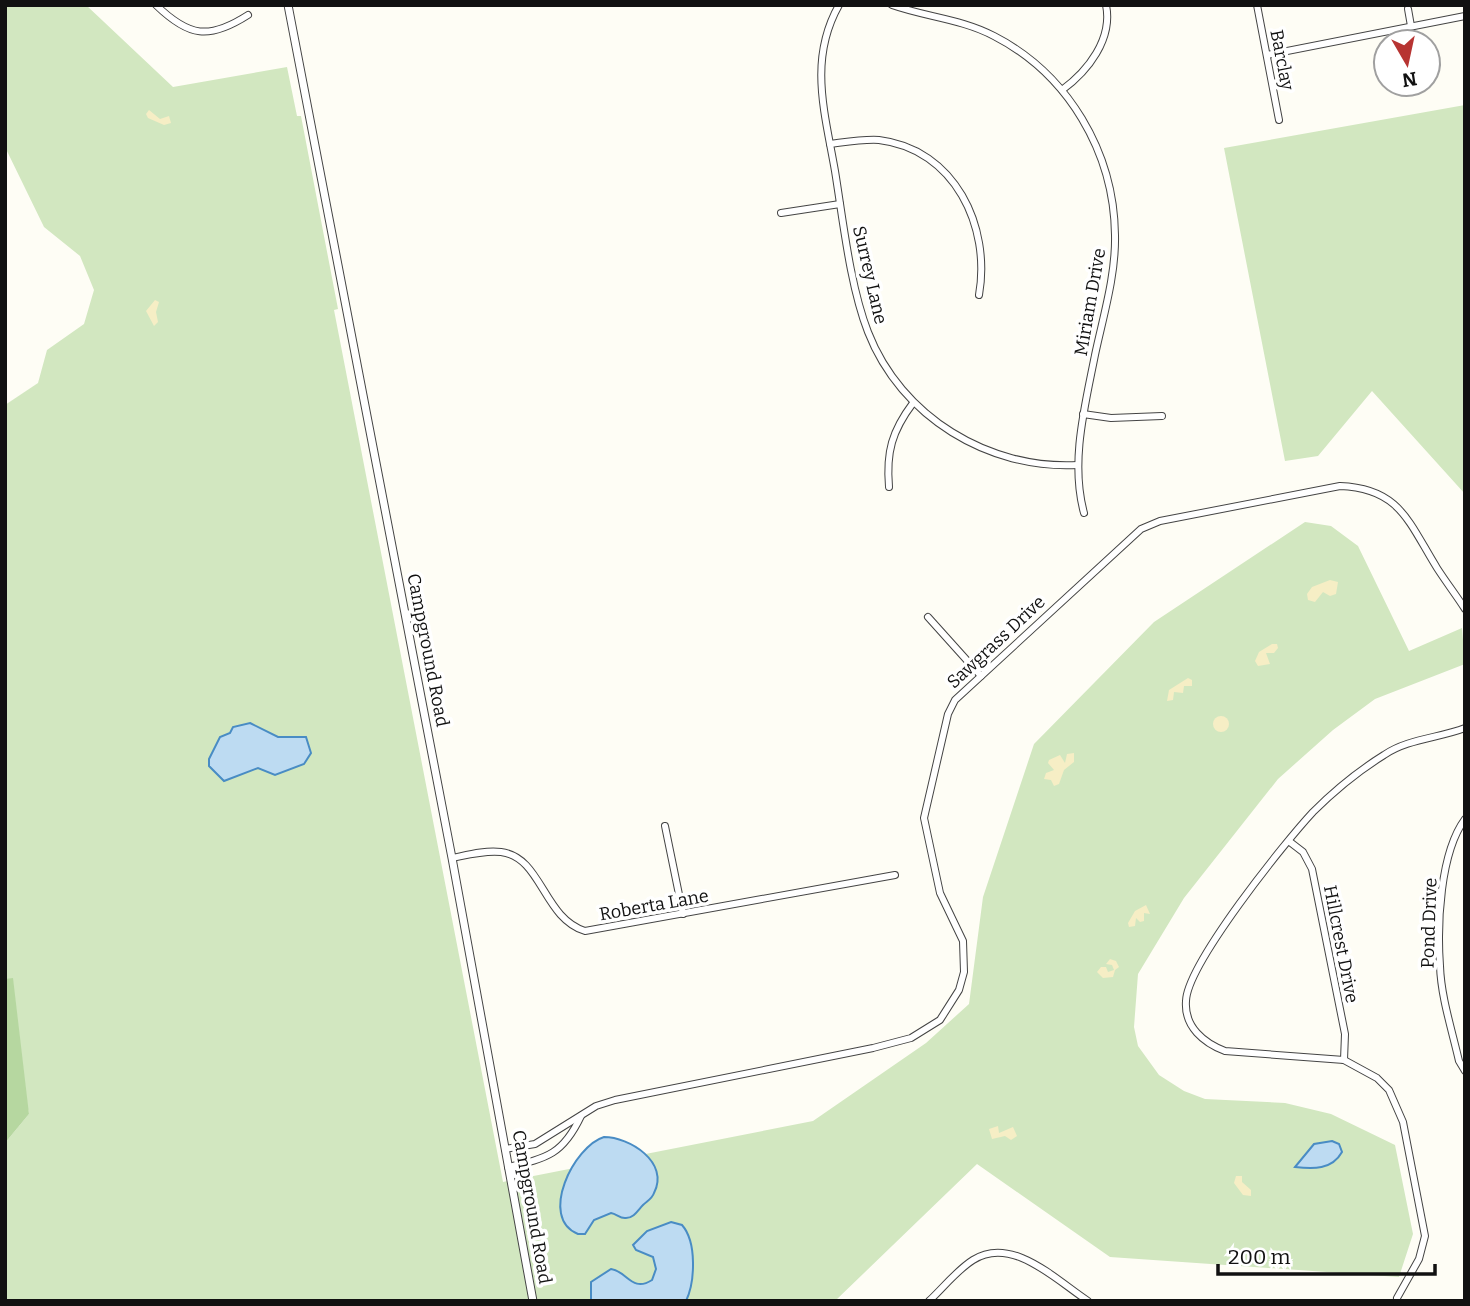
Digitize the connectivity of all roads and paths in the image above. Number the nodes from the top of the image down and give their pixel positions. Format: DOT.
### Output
graph roads {
  1 [pos="156,5"];
  2 [pos="288,5"];
  3 [pos="839,5"];
  4 [pos="892,5"];
  5 [pos="1106,5"];
  6 [pos="1257,5"];
  7 [pos="1408,9"];
  8 [pos="248,15"];
  9 [pos="1465,16"];
  10 [pos="1411,26"];
  11 [pos="1267,55"];
  12 [pos="1062,90"];
  13 [pos="1279,120"];
  14 [pos="830,144"];
  15 [pos="840,204"];
  16 [pos="781,213"];
  17 [pos="979,295"];
  18 [pos="913,403"];
  19 [pos="1083,414"];
  20 [pos="1162,416"];
  21 [pos="1078,465"];
  22 [pos="889,487"];
  23 [pos="1084,513"];
  24 [pos="1465,608"];
  25 [pos="928,617"];
  26 [pos="981,676"];
  27 [pos="1465,728"];
  28 [pos="1465,819"];
  29 [pos="665,826"];
  30 [pos="1290,842"];
  31 [pos="452,858"];
  32 [pos="895,875"];
  33 [pos="682,914"];
  34 [pos="1343,1060"];
  35 [pos="1465,1071"];
  36 [pos="581,1116"];
  37 [pos="551,1135"];
  38 [pos="505,1149"];
  39 [pos="560,1149"];
  40 [pos="508,1167"];
  41 [pos="1395,1300"];
  42 [pos="533,1301"];
  43 [pos="929,1301"];
  44 [pos="1088,1301"];
  1 -- 8 [label="street"];
  2 -- 31 [label="street, Campground Road"];
  3 -- 14 [label="street, Surrey Lane"];
  4 -- 12 [label="street, Miriam Drive"];
  5 -- 12 [label="street"];
  6 -- 11 [label="street, Barclay"];
  7 -- 10 [label="street"];
  9 -- 10 [label="street"];
  10 -- 11 [label="street"];
  11 -- 13 [label="street, Barclay"];
  12 -- 19 [label="street, Miriam Drive"];
  14 -- 15 [label="street, Surrey Lane"];
  14 -- 17 [label="street"];
  15 -- 16 [label="street"];
  15 -- 18 [label="street, Surrey Lane"];
  18 -- 21 [label="street, Surrey Lane"];
  18 -- 22 [label="street"];
  19 -- 20 [label="street"];
  19 -- 21 [label="street, Miriam Drive"];
  21 -- 23 [label="street, Miriam Drive"];
  24 -- 26 [label="street, Sawgrass Drive"];
  25 -- 26 [label="street"];
  26 -- 36 [label="street, Sawgrass Drive"];
  27 -- 30 [label="street"];
  28 -- 35 [label="street, Pond Drive"];
  29 -- 33 [label="street"];
  30 -- 34 [label="street, Hillcrest Drive"];
  30 -- 34 [label="street"];
  31 -- 33 [label="street, Roberta Lane"];
  31 -- 38 [label="street, Campground Road"];
  32 -- 33 [label="street, Roberta Lane"];
  34 -- 41 [label="street"];
  36 -- 37 [label="street, Sawgrass Drive"];
  36 -- 39 [label="street"];
  37 -- 38 [label="street, Sawgrass Drive"];
  37 -- 39 [label="street"];
  38 -- 40 [label="street, Campground Road"];
  39 -- 40 [label="street"];
  40 -- 42 [label="street, Campground Road"];
  43 -- 44 [label="street"];
}
